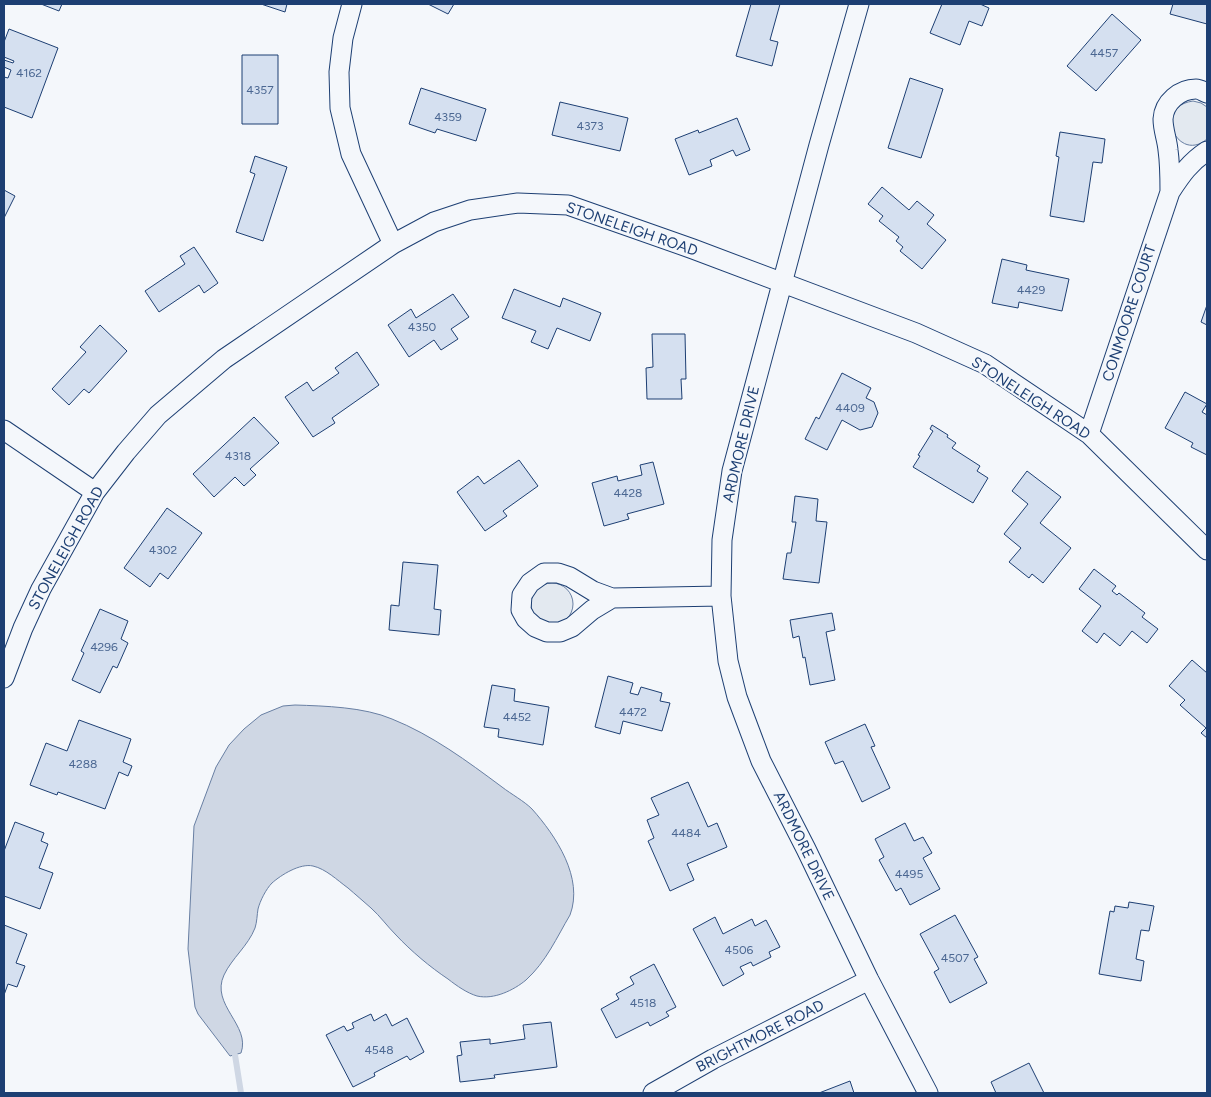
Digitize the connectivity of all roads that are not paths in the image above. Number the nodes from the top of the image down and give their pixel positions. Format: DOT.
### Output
graph roads {
  1 [pos="352,4"];
  2 [pos="859,4"];
  3 [pos="1207,93"];
  4 [pos="1207,151"];
  5 [pos="1170,192"];
  6 [pos="393,244"];
  7 [pos="782,283"];
  8 [pos="4,430"];
  9 [pos="1089,434"];
  10 [pos="95,492"];
  11 [pos="1207,550"];
  12 [pos="721,596"];
  13 [pos="612,598"];
  14 [pos="4,678"];
  15 [pos="869,980"];
  16 [pos="653,1093"];
  17 [pos="928,1093"];
  1 -- 6 [label="street"];
  2 -- 7 [label="street, ARDMORE DRIVE"];
  3 -- 5 [label="street, CONMOORE COURT"];
  4 -- 5 [label="street, CONMOORE COURT"];
  5 -- 9 [label="street, CONMOORE COURT"];
  6 -- 7 [label="street, STONELEIGH ROAD"];
  6 -- 10 [label="street, STONELEIGH ROAD"];
  7 -- 9 [label="street, STONELEIGH ROAD"];
  7 -- 12 [label="street, ARDMORE DRIVE"];
  8 -- 10 [label="street"];
  9 -- 11 [label="street, STONELEIGH ROAD"];
  10 -- 14 [label="street, STONELEIGH ROAD"];
  12 -- 13 [label="street"];
  12 -- 15 [label="street, ARDMORE DRIVE"];
  15 -- 16 [label="street, BRIGHTMORE ROAD"];
  15 -- 17 [label="street, ARDMORE DRIVE"];
}
